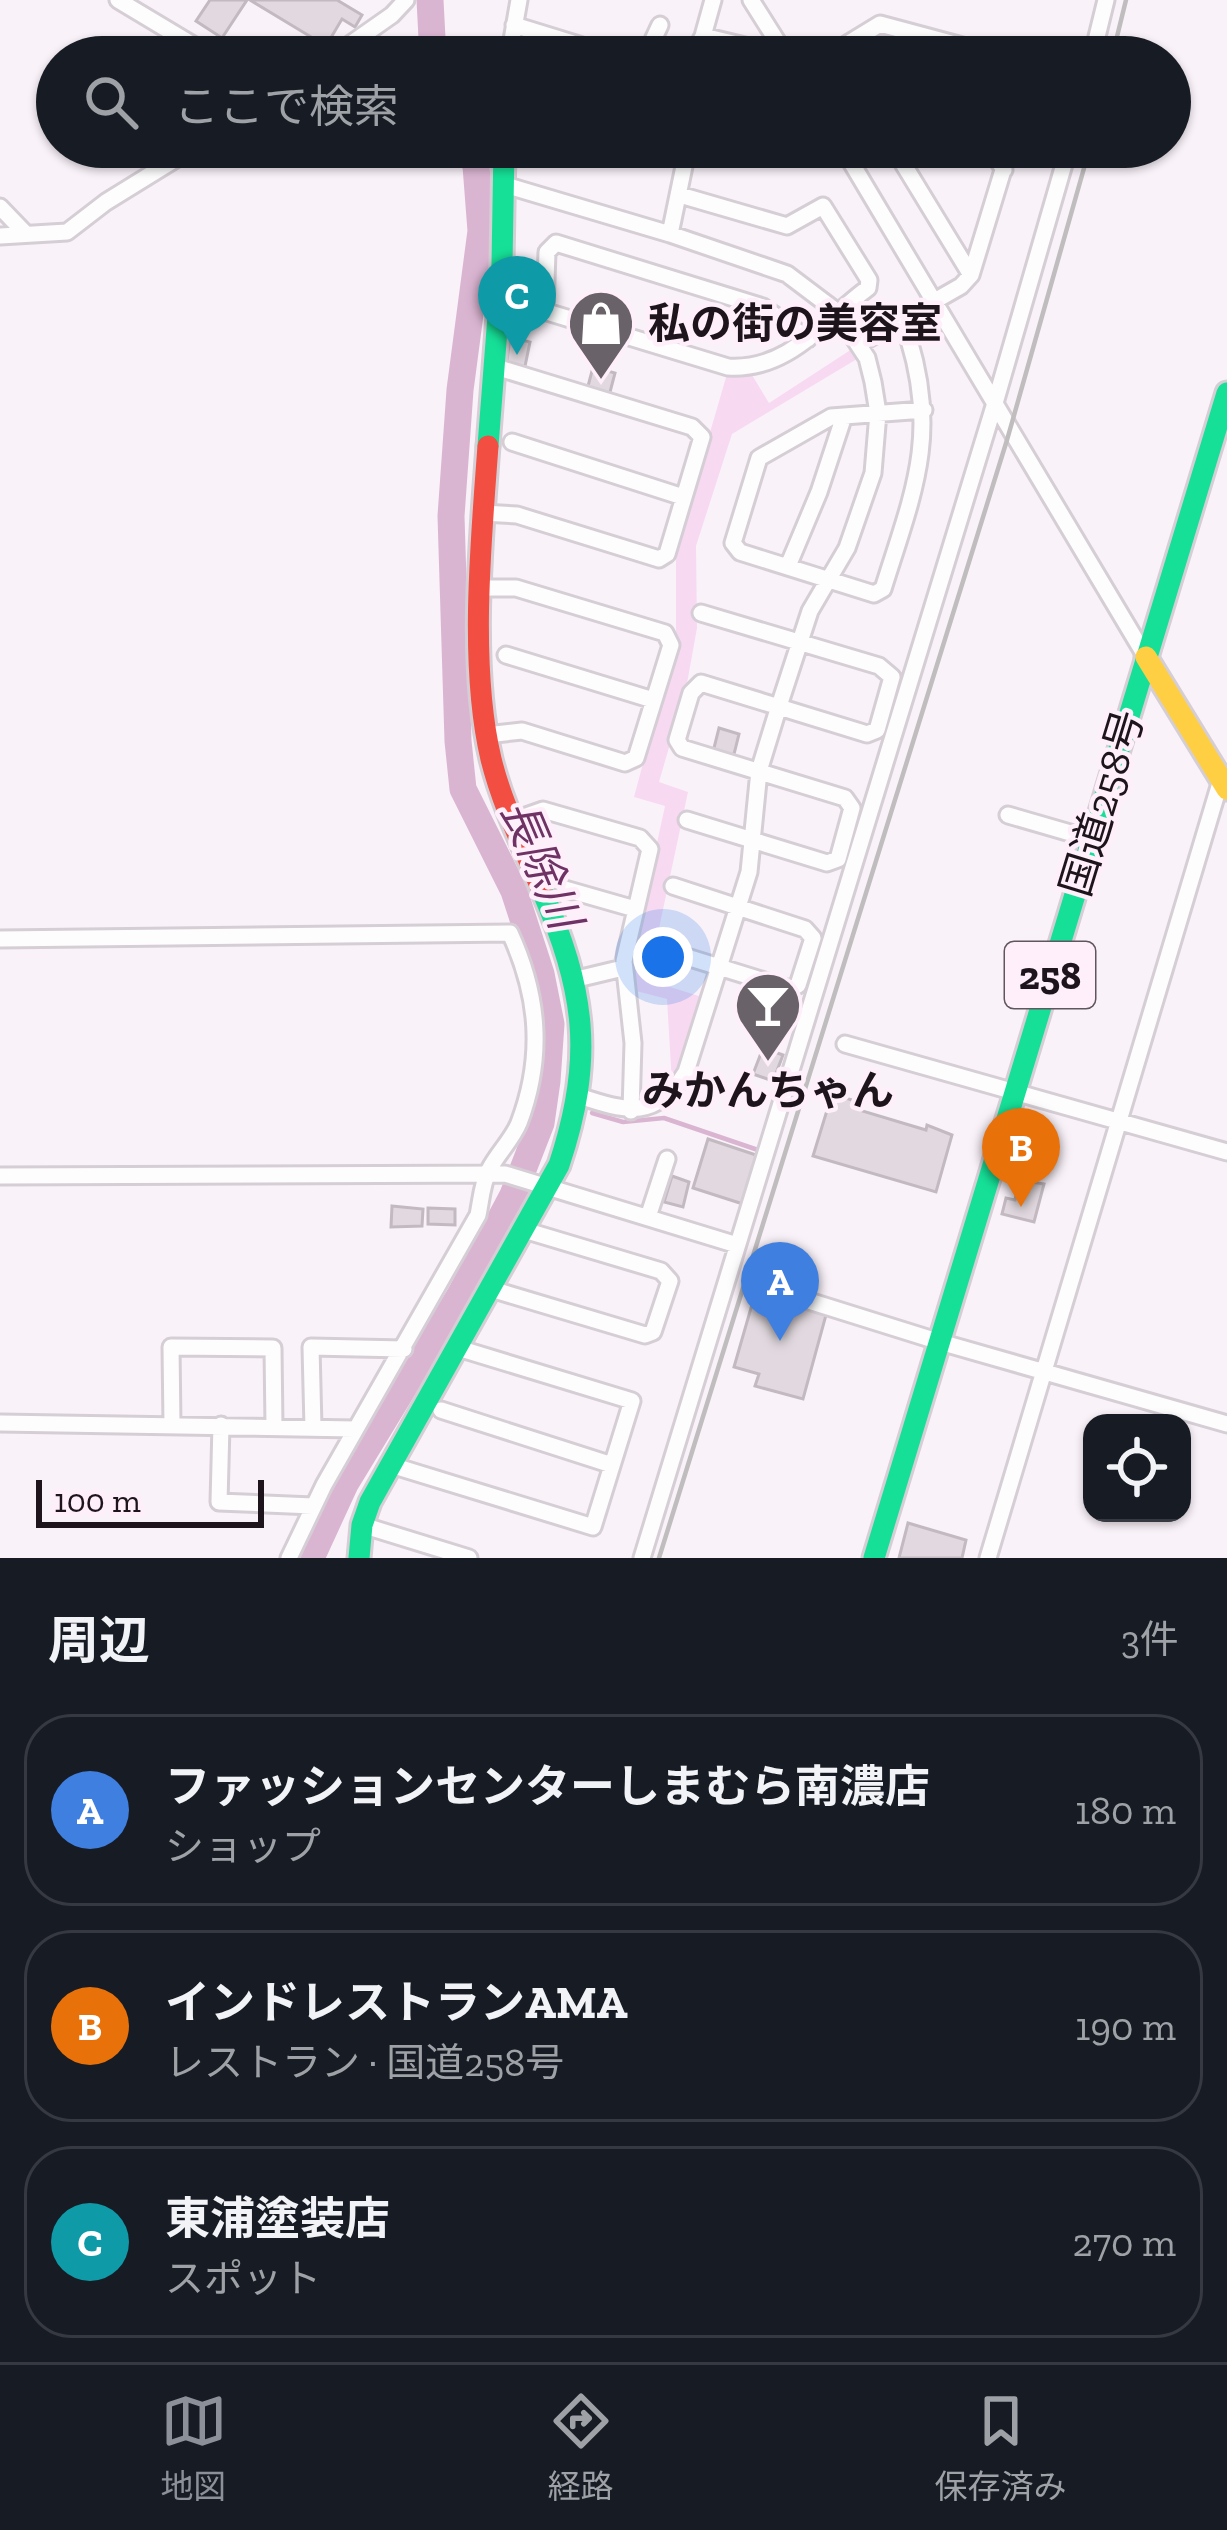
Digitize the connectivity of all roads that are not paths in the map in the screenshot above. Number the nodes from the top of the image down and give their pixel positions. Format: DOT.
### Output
graph roads {
  1 [pos="118,0"];
  2 [pos="406,0"];
  3 [pos="519,0"];
  4 [pos="713,0"];
  5 [pos="752,0"];
  6 [pos="1106,0"];
  7 [pos="660,25"];
  8 [pos="514,26"];
  9 [pos="178,36"];
  10 [pos="362,36"];
  11 [pos="512,36"];
  12 [pos="548,36"];
  13 [pos="655,36"];
  14 [pos="703,36"];
  15 [pos="774,36"];
  16 [pos="862,36"];
  17 [pos="913,36"];
  18 [pos="1098,36"];
  19 [pos="161,168"];
  20 [pos="505,168"];
  21 [pos="684,168"];
  22 [pos="855,168"];
  23 [pos="906,168"];
  24 [pos="1063,168"];
  25 [pos="1004,170"];
  26 [pos="505,185"];
  27 [pos="680,195"];
  28 [pos="0,206"];
  29 [pos="26,234"];
  30 [pos="670,234"];
  31 [pos="0,236"];
  32 [pos="971,274"];
  33 [pos="501,298"];
  34 [pos="935,300"];
  35 [pos="836,310"];
  36 [pos="545,311"];
  37 [pos="808,338"];
  38 [pos="909,340"];
  39 [pos="859,344"];
  40 [pos="496,368"];
  41 [pos="1227,393"];
  42 [pos="995,404"];
  43 [pos="924,410"];
  44 [pos="878,413"];
  45 [pos="844,416"];
  46 [pos="512,442"];
  47 [pos="683,497"];
  48 [pos="482,513"];
  49 [pos="788,566"];
  50 [pos="829,579"];
  51 [pos="481,587"];
  52 [pos="701,613"];
  53 [pos="799,641"];
  54 [pos="506,655"];
  55 [pos="1146,657"];
  56 [pos="653,700"];
  57 [pos="779,706"];
  58 [pos="486,735"];
  59 [pos="759,771"];
  60 [pos="1224,784"];
  61 [pos="1009,815"];
  62 [pos="687,820"];
  63 [pos="512,821"];
  64 [pos="1091,839"];
  65 [pos="752,840"];
  66 [pos="673,886"];
  67 [pos="565,889"];
  68 [pos="635,908"];
  69 [pos="739,908"];
  70 [pos="0,939"];
  71 [pos="661,949"];
  72 [pos="719,967"];
  73 [pos="623,968"];
  74 [pos="577,979"];
  75 [pos="844,1044"];
  76 [pos="1016,1090"];
  77 [pos="579,1096"];
  78 [pos="631,1111"];
  79 [pos="1118,1120"];
  80 [pos="1227,1152"];
  81 [pos="667,1160"];
  82 [pos="496,1174"];
  83 [pos="0,1175"];
  84 [pos="542,1185"];
  85 [pos="648,1217"];
  86 [pos="524,1230"];
  87 [pos="737,1245"];
  88 [pos="761,1286"];
  89 [pos="490,1289"];
  90 [pos="940,1342"];
  91 [pos="458,1348"];
  92 [pos="404,1349"];
  93 [pos="1045,1372"];
  94 [pos="441,1410"];
  95 [pos="0,1424"];
  96 [pos="1227,1424"];
  97 [pos="172,1425"];
  98 [pos="221,1425"];
  99 [pos="274,1426"];
  100 [pos="313,1428"];
  101 [pos="355,1429"];
  102 [pos="391,1465"];
  103 [pos="612,1465"];
  104 [pos="313,1507"];
  105 [pos="362,1526"];
  106 [pos="406,1540"];
  107 [pos="289,1558"];
  108 [pos="359,1558"];
  109 [pos="405,1558"];
  110 [pos="469,1558"];
  111 [pos="642,1558"];
  112 [pos="874,1558"];
  113 [pos="988,1558"];
  1 -- 9 [label="street"];
  2 -- 10 [label="street"];
  3 -- 8 [label="street"];
  4 -- 14 [label="street"];
  5 -- 15 [label="street"];
  6 -- 18 [label="street"];
  7 -- 13 [label="street"];
  8 -- 11 [label="street"];
  8 -- 12 [label="street"];
  16 -- 17 [label="street"];
  19 -- 29 [label="street"];
  20 -- 26 [label="main road"];
  21 -- 27 [label="street"];
  22 -- 34 [label="street"];
  23 -- 32 [label="street"];
  24 -- 42 [label="street"];
  25 -- 32 [label="street"];
  26 -- 30 [label="street"];
  26 -- 33 [label="main road"];
  27 -- 30 [label="street"];
  27 -- 35 [label="street"];
  28 -- 29 [label="street"];
  29 -- 31 [label="street"];
  30 -- 35 [label="street"];
  32 -- 34 [label="street"];
  33 -- 36 [label="street"];
  33 -- 40 [label="main road"];
  34 -- 39 [label="street"];
  34 -- 42 [label="street"];
  35 -- 37 [label="street"];
  35 -- 39 [label="street"];
  36 -- 37 [label="street"];
  36 -- 37 [label="street"];
  38 -- 43 [label="street"];
  39 -- 44 [label="street"];
  40 -- 47 [label="street"];
  40 -- 48 [label="main road"];
  41 -- 55 [label="main road, 国道258号 / 258"];
  42 -- 55 [label="street"];
  42 -- 87 [label="street"];
  43 -- 44 [label="street"];
  43 -- 50 [label="street"];
  44 -- 45 [label="street"];
  44 -- 50 [label="street"];
  45 -- 49 [label="street"];
  45 -- 49 [label="street"];
  46 -- 47 [label="street"];
  47 -- 48 [label="street"];
  48 -- 51 [label="main road"];
  49 -- 50 [label="street"];
  50 -- 53 [label="street"];
  51 -- 56 [label="street"];
  51 -- 58 [label="main road"];
  52 -- 53 [label="street"];
  53 -- 57 [label="street"];
  53 -- 57 [label="street"];
  54 -- 56 [label="street"];
  55 -- 60 [label="main road"];
  55 -- 64 [label="main road, 国道258号 / 258"];
  56 -- 58 [label="street"];
  57 -- 59 [label="street"];
  57 -- 59 [label="street"];
  58 -- 63 [label="main road"];
  59 -- 65 [label="street"];
  59 -- 65 [label="street"];
  60 -- 79 [label="street"];
  61 -- 64 [label="street"];
  62 -- 65 [label="street"];
  63 -- 68 [label="street"];
  63 -- 74 [label="main road"];
  64 -- 76 [label="main road, 国道258号 / 258"];
  65 -- 69 [label="street"];
  66 -- 69 [label="street"];
  67 -- 68 [label="street"];
  68 -- 73 [label="street"];
  69 -- 72 [label="street"];
  69 -- 72 [label="street"];
  70 -- 82 [label="street"];
  71 -- 72 [label="street"];
  72 -- 78 [label="street"];
  73 -- 74 [label="street"];
  73 -- 78 [label="street"];
  74 -- 77 [label="main road"];
  75 -- 76 [label="street"];
  76 -- 79 [label="street"];
  76 -- 90 [label="main road, 国道258号 / 258"];
  77 -- 78 [label="street"];
  77 -- 84 [label="main road"];
  79 -- 80 [label="street"];
  79 -- 93 [label="street"];
  81 -- 85 [label="street"];
  82 -- 83 [label="street"];
  82 -- 84 [label="street"];
  82 -- 92 [label="street"];
  84 -- 85 [label="street"];
  84 -- 86 [label="main road"];
  85 -- 87 [label="street"];
  86 -- 89 [label="main road"];
  86 -- 89 [label="street"];
  87 -- 111 [label="street"];
  88 -- 90 [label="street"];
  89 -- 91 [label="main road"];
  90 -- 93 [label="street"];
  90 -- 112 [label="main road, 国道258号 / 258"];
  91 -- 102 [label="main road"];
  91 -- 103 [label="street"];
  92 -- 100 [label="street"];
  92 -- 101 [label="street"];
  93 -- 96 [label="street"];
  93 -- 113 [label="street"];
  94 -- 103 [label="street"];
  95 -- 97 [label="street"];
  97 -- 98 [label="street"];
  97 -- 99 [label="street"];
  98 -- 99 [label="street"];
  98 -- 104 [label="street"];
  99 -- 100 [label="street"];
  100 -- 101 [label="street"];
  101 -- 104 [label="street"];
  102 -- 103 [label="street"];
  102 -- 105 [label="main road"];
  104 -- 107 [label="street"];
  105 -- 106 [label="street"];
  105 -- 108 [label="main road"];
  106 -- 109 [label="street"];
  106 -- 110 [label="street"];
}
